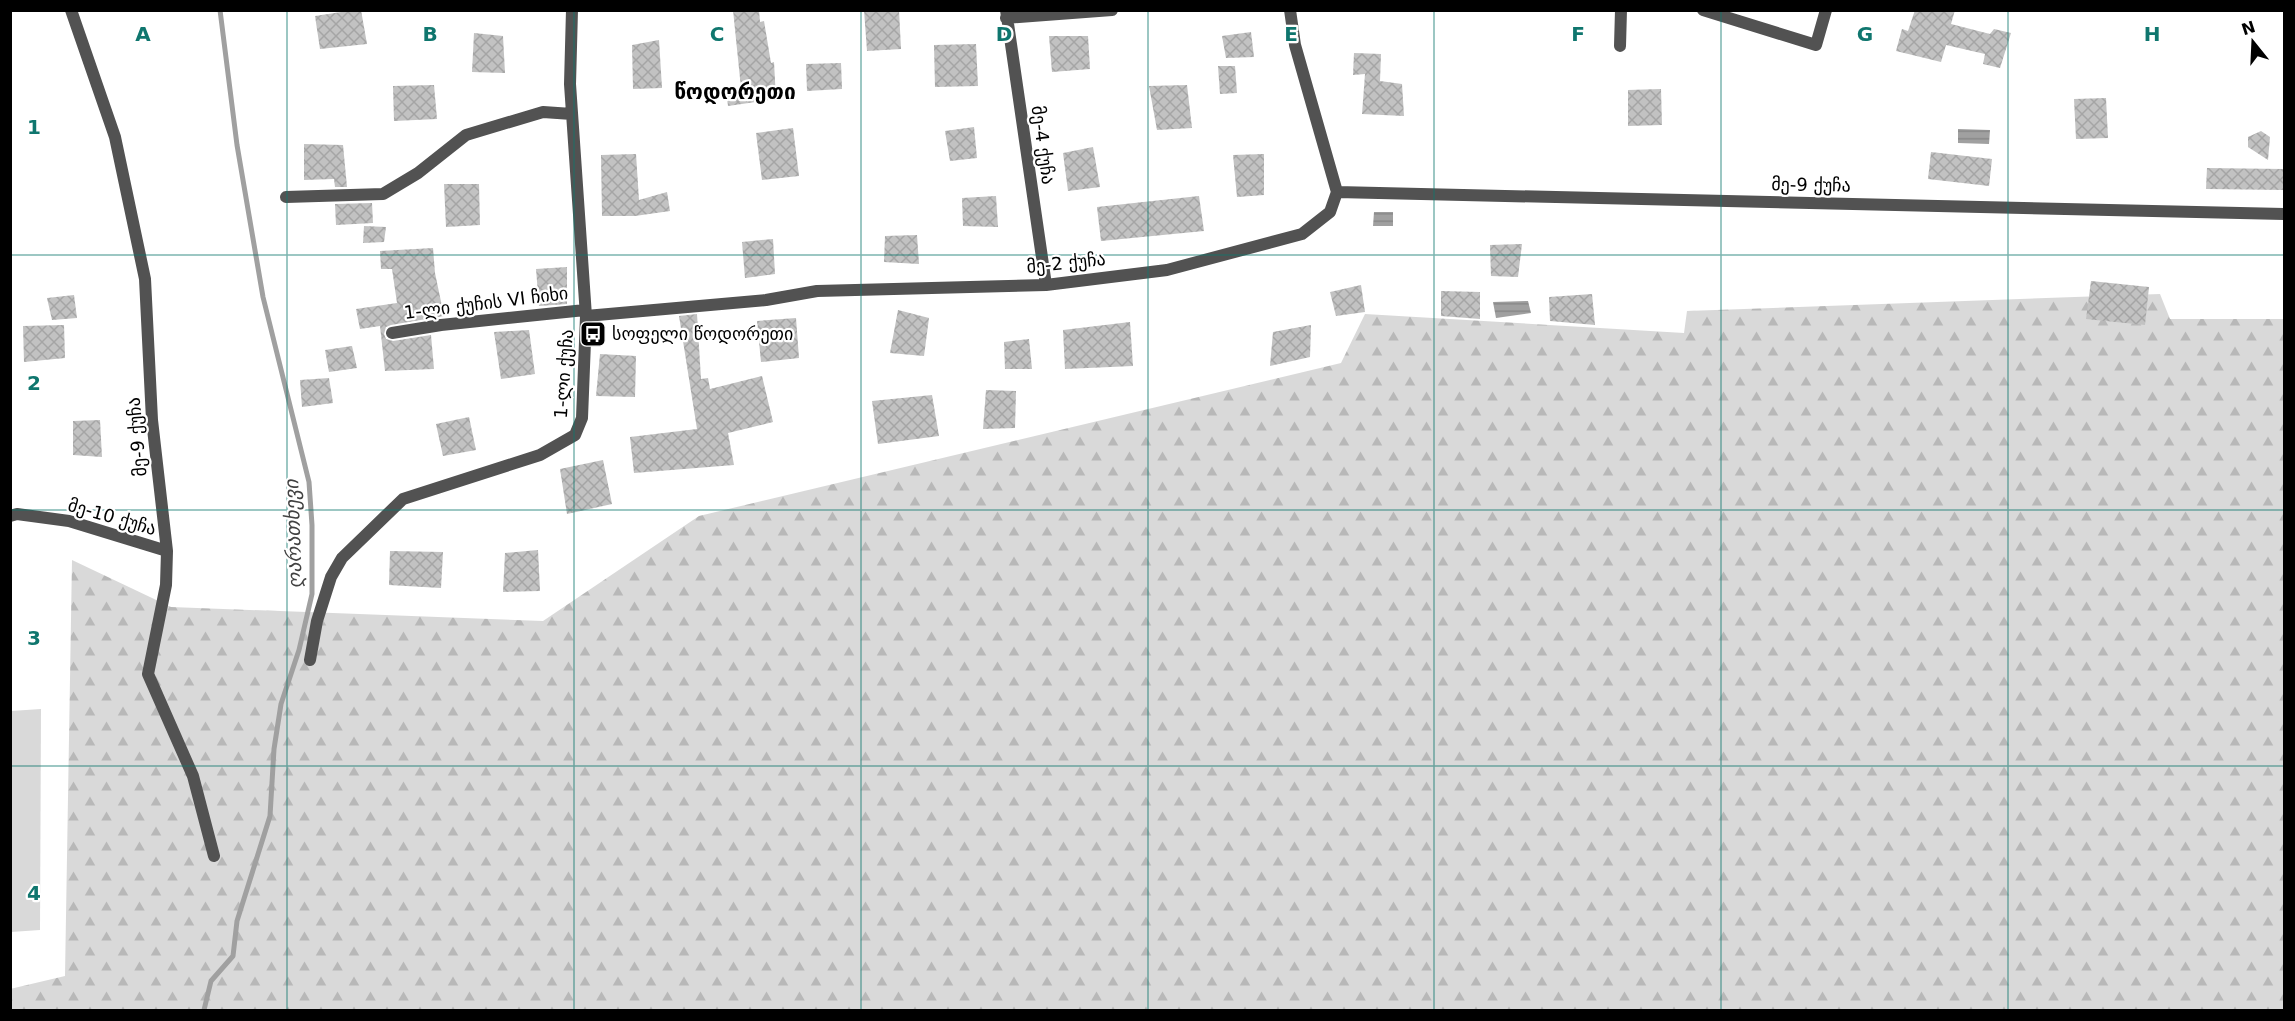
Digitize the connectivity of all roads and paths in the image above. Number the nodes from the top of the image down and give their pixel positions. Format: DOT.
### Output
graph roads {
  1 [pos="70,10"];
  2 [pos="572,10"];
  3 [pos="1112,10"];
  4 [pos="1290,10"];
  5 [pos="1621,10"];
  6 [pos="1703,10"];
  7 [pos="1826,10"];
  8 [pos="1006,14"];
  9 [pos="1620,46"];
  10 [pos="572,114"];
  11 [pos="1337,192"];
  12 [pos="286,197"];
  13 [pos="2284,214"];
  14 [pos="1046,285"];
  15 [pos="585,313"];
  16 [pos="392,333"];
  17 [pos="10,516"];
  18 [pos="168,551"];
  19 [pos="310,660"];
  20 [pos="214,856"];
  1 -- 18 [label="street, მე-9 ქუჩა"];
  2 -- 10 [label="street, 1-ლი ქუჩა"];
  3 -- 8 [label="street"];
  4 -- 11 [label="street"];
  5 -- 9 [label="street"];
  6 -- 7 [label="street"];
  8 -- 14 [label="street, მე-4 ქუჩა"];
  10 -- 12 [label="street"];
  10 -- 15 [label="street, 1-ლი ქუჩა"];
  11 -- 13 [label="street, მე-9 ქუჩა"];
  11 -- 14 [label="street, მე-2 ქუჩა"];
  14 -- 15 [label="street, მე-2 ქუჩა"];
  15 -- 16 [label="street, 1-ლი ქუჩის VI ჩიხი"];
  15 -- 19 [label="street, 1-ლი ქუჩა"];
  17 -- 18 [label="street, მე-10 ქუჩა"];
  18 -- 20 [label="street, მე-9 ქუჩა"];
}
